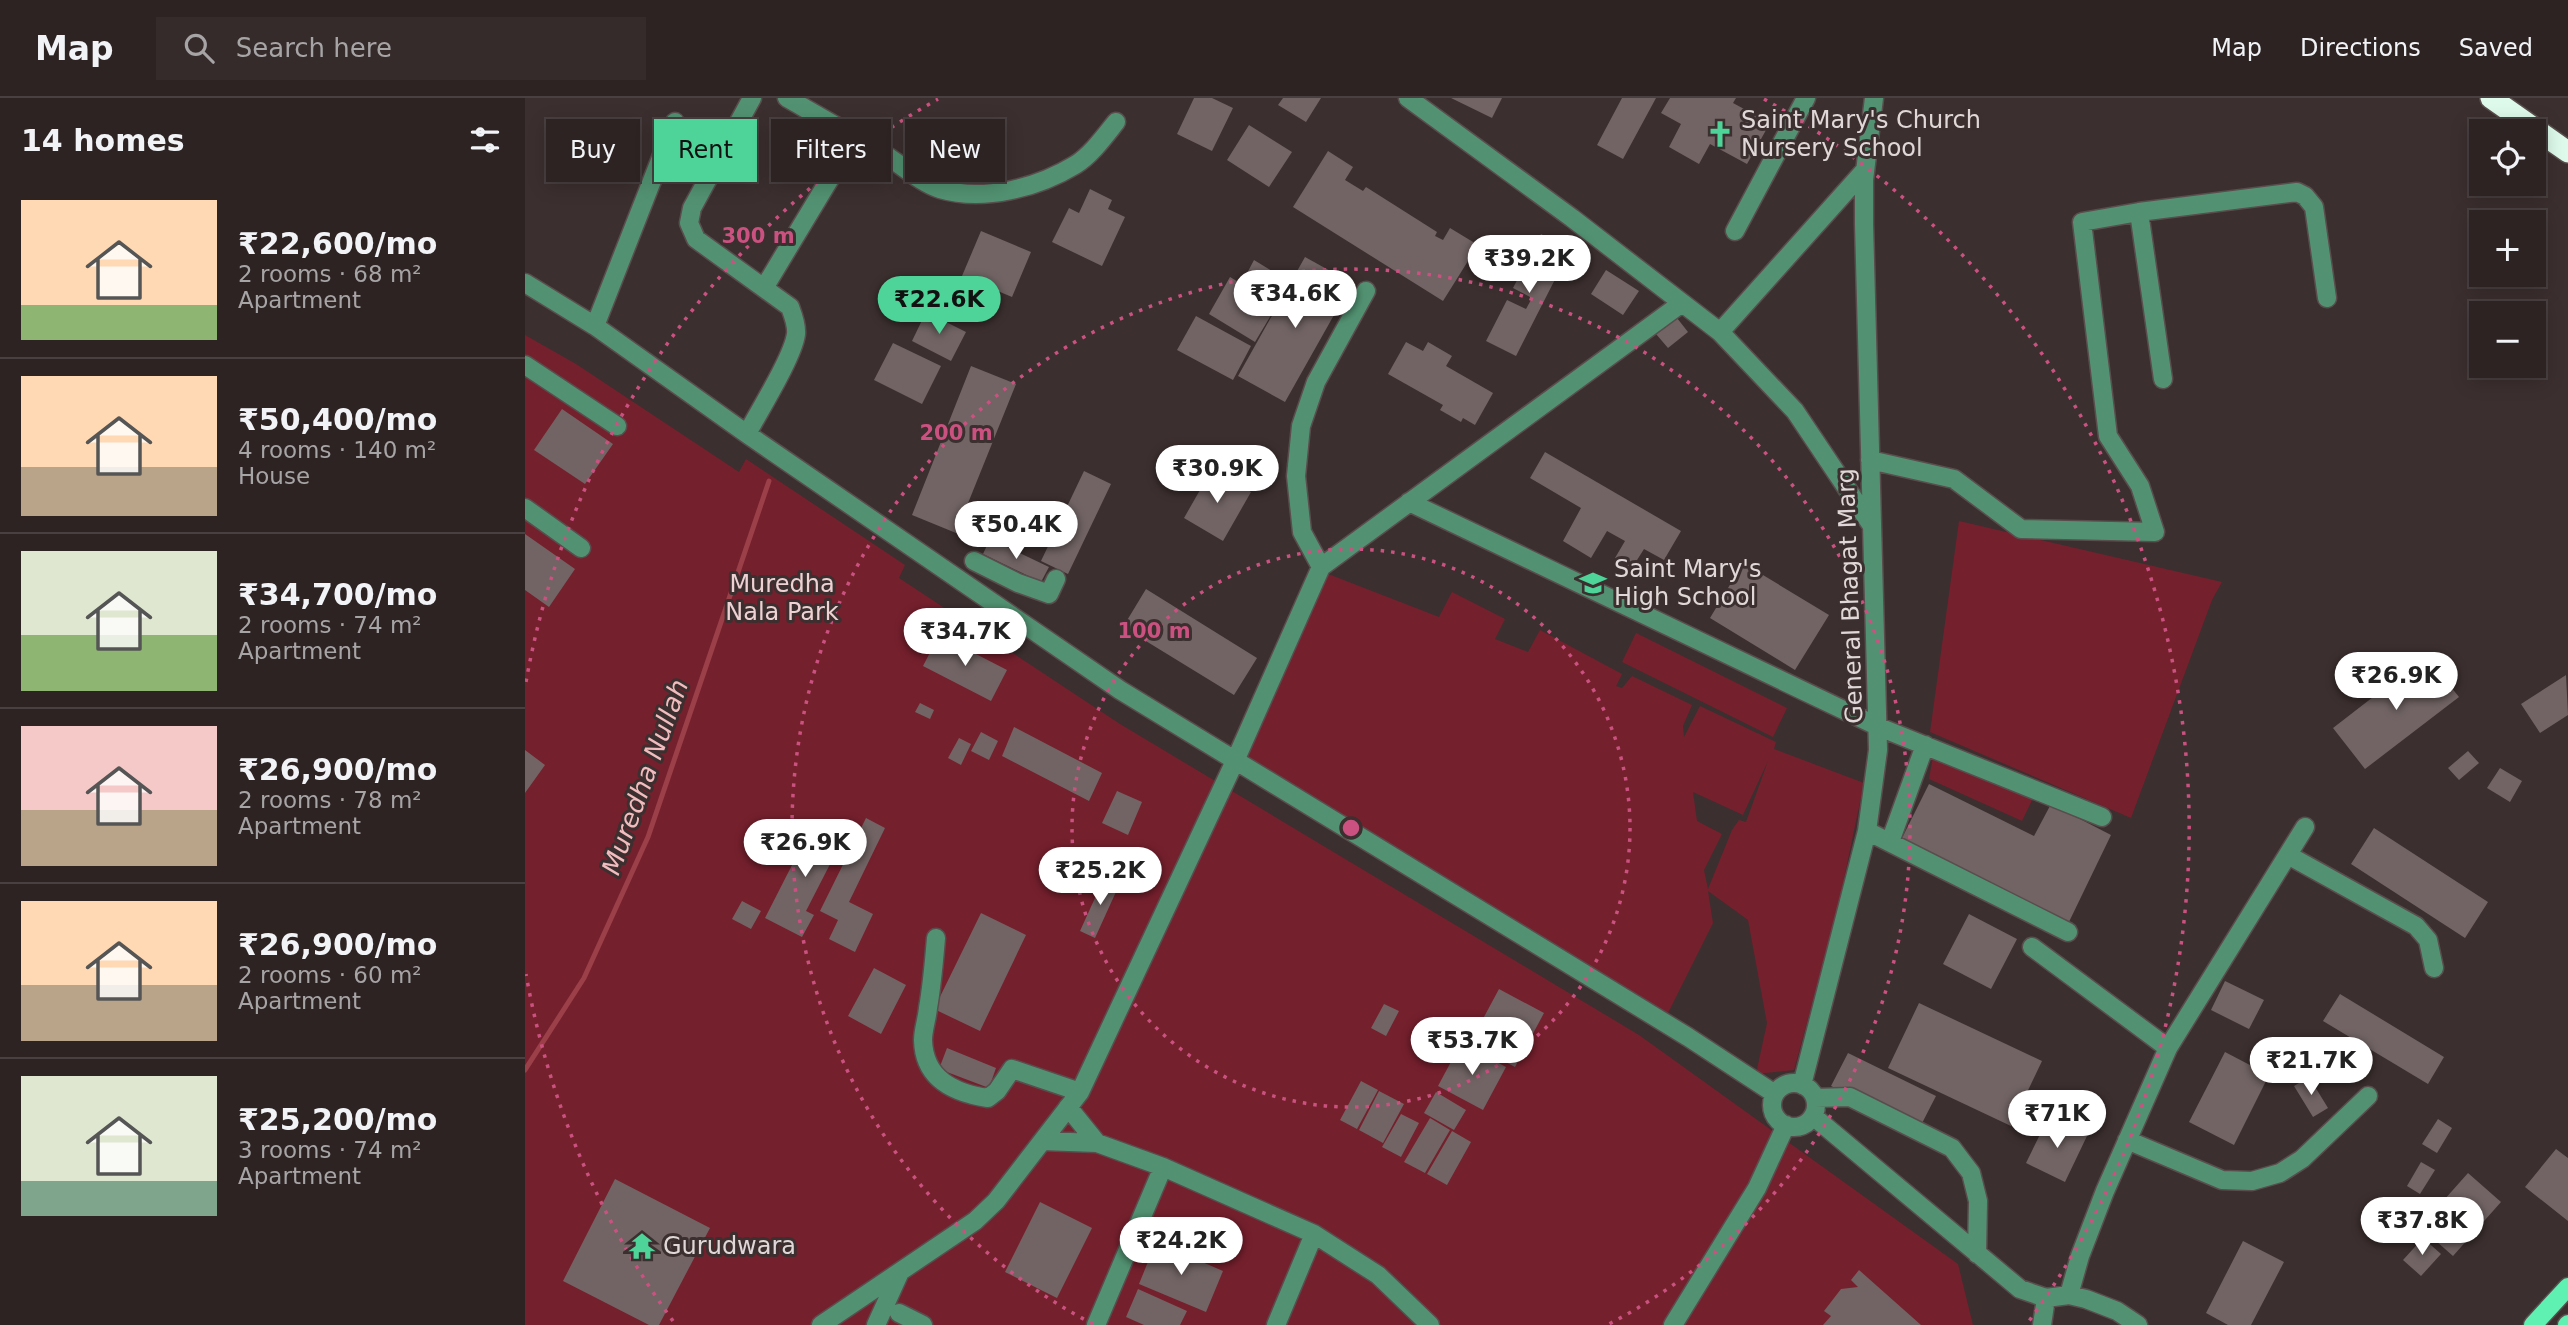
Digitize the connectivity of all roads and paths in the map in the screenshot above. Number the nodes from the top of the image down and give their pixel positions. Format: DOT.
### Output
graph roads {
  1 [pos="752,98"];
  2 [pos="787,98"];
  3 [pos="1408,98"];
  4 [pos="1806,98"];
  5 [pos="1874,98"];
  6 [pos="2491,98"];
  7 [pos="824,119"];
  8 [pos="1116,122"];
  9 [pos="2568,152"];
  10 [pos="891,159"];
  11 [pos="1865,170"];
  12 [pos="654,174"];
  13 [pos="828,182"];
  14 [pos="2139,212"];
  15 [pos="1735,231"];
  16 [pos="525,283"];
  17 [pos="764,288"];
  18 [pos="1366,290"];
  19 [pos="2327,298"];
  20 [pos="1682,303"];
  21 [pos="595,326"];
  22 [pos="1720,332"];
  23 [pos="525,365"];
  24 [pos="2163,379"];
  25 [pos="617,426"];
  26 [pos="747,434"];
  27 [pos="1870,460"];
  28 [pos="1409,502"];
  29 [pos="525,508"];
  30 [pos="1872,526"];
  31 [pos="581,548"];
  32 [pos="974,561"];
  33 [pos="1321,567"];
  34 [pos="1056,579"];
  35 [pos="1018,583"];
  36 [pos="1004,612"];
  37 [pos="1879,727"];
  38 [pos="1925,745"];
  39 [pos="1235,761"];
  40 [pos="2102,817"];
  41 [pos="2305,827"];
  42 [pos="1867,831"];
  43 [pos="1890,842"];
  44 [pos="2288,855"];
  45 [pos="2068,932"];
  46 [pos="936,939"];
  47 [pos="2032,947"];
  48 [pos="2434,968"];
  49 [pos="2168,1048"];
  50 [pos="1080,1092"];
  51 [pos="1775,1094"];
  52 [pos="2368,1096"];
  53 [pos="1810,1099"];
  54 [pos="1068,1107"];
  55 [pos="1786,1125"];
  56 [pos="2127,1140"];
  57 [pos="1042,1141"];
  58 [pos="1097,1143"];
  59 [pos="1163,1167"];
  60 [pos="1314,1234"];
  61 [pos="1977,1254"];
  62 [pos="900,1272"];
  63 [pos="2568,1287"];
  64 [pos="2069,1295"];
  65 [pos="2046,1298"];
  66 [pos="899,1313"];
  67 [pos="821,1325"];
  68 [pos="876,1325"];
  69 [pos="923,1325"];
  70 [pos="1096,1325"];
  71 [pos="1276,1325"];
  72 [pos="1430,1325"];
  73 [pos="1672,1325"];
  74 [pos="2042,1325"];
  75 [pos="2139,1325"];
  76 [pos="2533,1325"];
  1 -- 17 [label="street"];
  2 -- 7 [label="street"];
  3 -- 20 [label="street"];
  4 -- 15 [label="street"];
  5 -- 11 [label="street, General Bhagat Marg"];
  6 -- 9 [label="highway"];
  8 -- 10 [label="street"];
  11 -- 22 [label="street"];
  11 -- 27 [label="street, General Bhagat Marg"];
  12 -- 21 [label="street"];
  13 -- 17 [label="street"];
  14 -- 19 [label="street"];
  14 -- 24 [label="street"];
  14 -- 27 [label="street"];
  16 -- 21 [label="street"];
  17 -- 26 [label="street"];
  18 -- 33 [label="street"];
  20 -- 22 [label="street"];
  20 -- 28 [label="street"];
  21 -- 26 [label="street"];
  22 -- 30 [label="street"];
  23 -- 25 [label="street"];
  26 -- 36 [label="street"];
  27 -- 30 [label="street, General Bhagat Marg"];
  28 -- 33 [label="street"];
  28 -- 37 [label="street"];
  29 -- 31 [label="street"];
  30 -- 37 [label="street, General Bhagat Marg"];
  32 -- 35 [label="street"];
  33 -- 39 [label="street"];
  34 -- 35 [label="street"];
  35 -- 36 [label="street"];
  36 -- 39 [label="street"];
  37 -- 38 [label="street"];
  37 -- 42 [label="street, General Bhagat Marg"];
  38 -- 40 [label="street"];
  38 -- 43 [label="street"];
  39 -- 50 [label="street"];
  39 -- 51 [label="street"];
  41 -- 44 [label="street"];
  42 -- 43 [label="street"];
  42 -- 53 [label="street, General Bhagat Marg"];
  43 -- 45 [label="street"];
  44 -- 48 [label="street"];
  44 -- 49 [label="street"];
  46 -- 50 [label="street"];
  47 -- 49 [label="street"];
  49 -- 56 [label="street"];
  50 -- 54 [label="street"];
  51 -- 53 [label="street"];
  51 -- 55 [label="street"];
  52 -- 56 [label="street"];
  53 -- 55 [label="street"];
  53 -- 61 [label="street"];
  53 -- 61 [label="street"];
  54 -- 57 [label="street"];
  54 -- 58 [label="street"];
  55 -- 73 [label="street"];
  56 -- 64 [label="street"];
  57 -- 58 [label="street"];
  57 -- 62 [label="street"];
  58 -- 59 [label="street"];
  59 -- 60 [label="street"];
  59 -- 70 [label="street"];
  60 -- 71 [label="street"];
  60 -- 72 [label="street"];
  61 -- 65 [label="street"];
  62 -- 67 [label="street"];
  62 -- 68 [label="street"];
  63 -- 76 [label="main road"];
  64 -- 65 [label="street"];
  64 -- 75 [label="street"];
  65 -- 74 [label="street"];
  66 -- 69 [label="street"];
}
